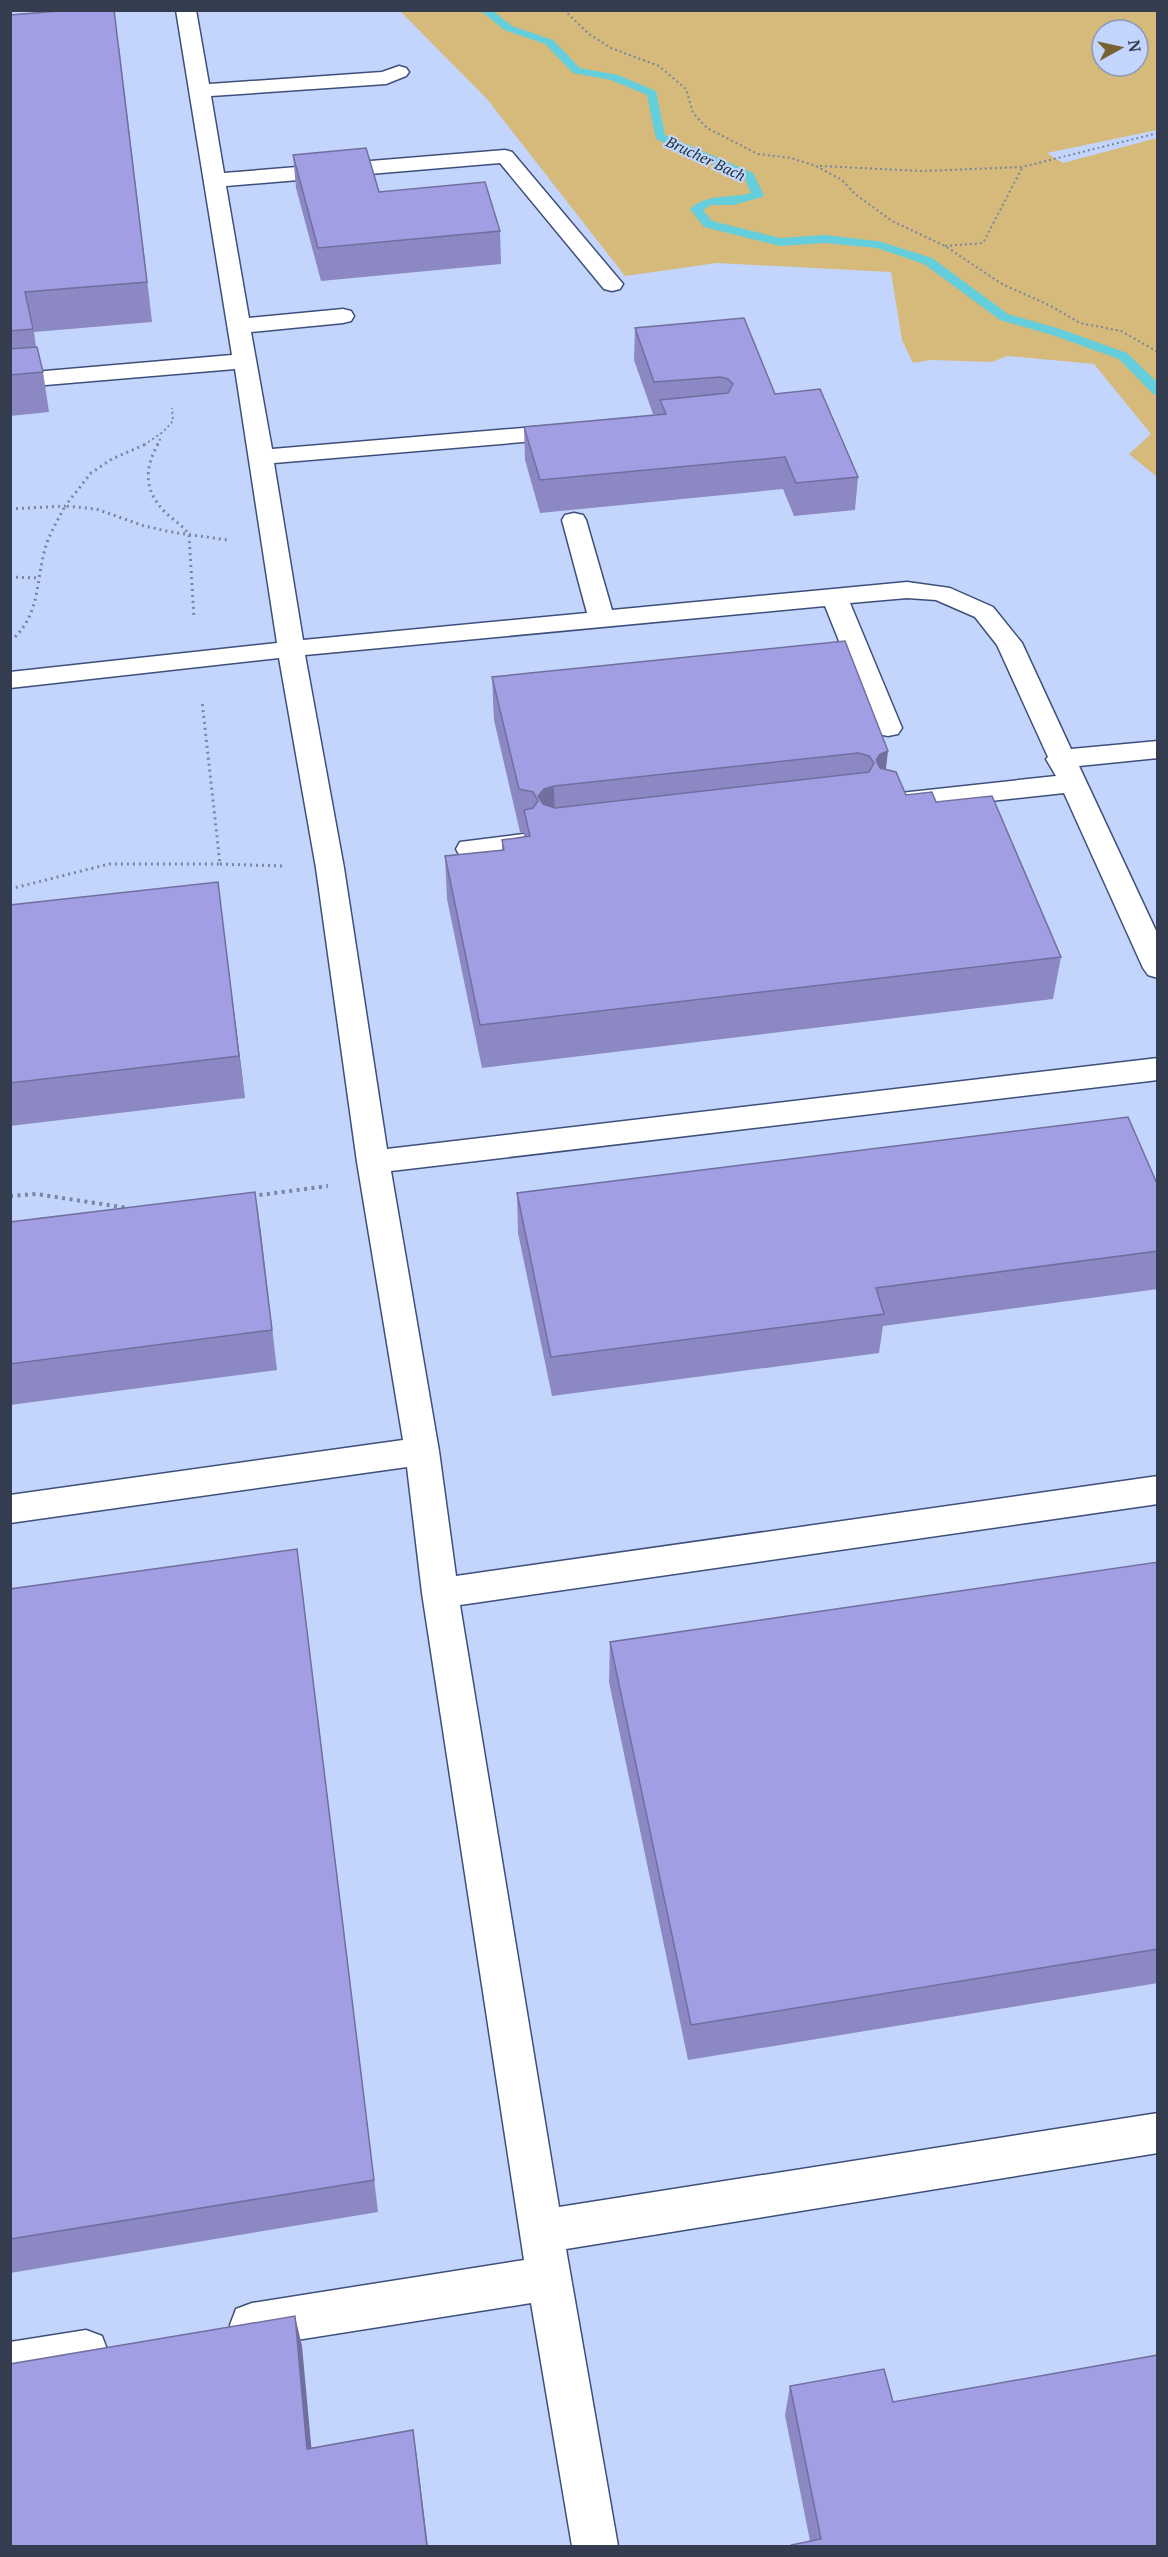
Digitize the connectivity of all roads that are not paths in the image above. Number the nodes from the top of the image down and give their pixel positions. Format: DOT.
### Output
graph roads {
  1 [pos="186,10"];
  2 [pos="399,72"];
  3 [pos="201,91"];
  4 [pos="216,180"];
  5 [pos="612,284"];
  6 [pos="343,316"];
  7 [pos="239,326"];
  8 [pos="245,361"];
  9 [pos="10,381"];
  10 [pos="590,429"];
  11 [pos="261,457"];
  12 [pos="574,520"];
  13 [pos="835,598"];
  14 [pos="602,618"];
  15 [pos="291,649"];
  16 [pos="10,680"];
  17 [pos="888,728"];
  18 [pos="1158,749"];
  19 [pos="1066,771"];
  20 [pos="887,804"];
  21 [pos="522,843"];
  22 [pos="470,849"];
  23 [pos="1158,968"];
  24 [pos="1158,1069"];
  25 [pos="374,1171"];
  26 [pos="422,1451"];
  27 [pos="1158,1490"];
  28 [pos="10,1509"];
  29 [pos="440,1593"];
  30 [pos="1158,2133"];
  31 [pos="543,2231"];
  32 [pos="549,2278"];
  33 [pos="210,2332"];
  34 [pos="128,2345"];
  35 [pos="10,2364"];
  36 [pos="595,2547"];
  1 -- 3 [label="lane"];
  2 -- 3 [label="lane"];
  3 -- 4 [label="lane"];
  4 -- 5 [label="lane"];
  4 -- 7 [label="lane"];
  6 -- 7 [label="lane"];
  7 -- 8 [label="lane"];
  8 -- 9 [label="lane"];
  8 -- 11 [label="lane"];
  10 -- 11 [label="lane"];
  11 -- 15 [label="lane"];
  12 -- 14 [label="lane"];
  13 -- 14 [label="lane"];
  13 -- 17 [label="lane"];
  13 -- 19 [label="lane"];
  14 -- 15 [label="lane"];
  15 -- 16 [label="lane"];
  15 -- 25 [label="lane"];
  18 -- 19 [label="lane"];
  19 -- 20 [label="lane"];
  19 -- 23 [label="lane"];
  21 -- 22 [label="lane"];
  24 -- 25 [label="lane"];
  25 -- 26 [label="lane"];
  26 -- 28 [label="lane"];
  26 -- 29 [label="lane"];
  27 -- 29 [label="lane"];
  29 -- 31 [label="lane"];
  30 -- 31 [label="lane"];
  31 -- 32 [label="lane"];
  32 -- 33 [label="lane"];
  32 -- 36 [label="lane"];
  34 -- 35 [label="lane"];
}
